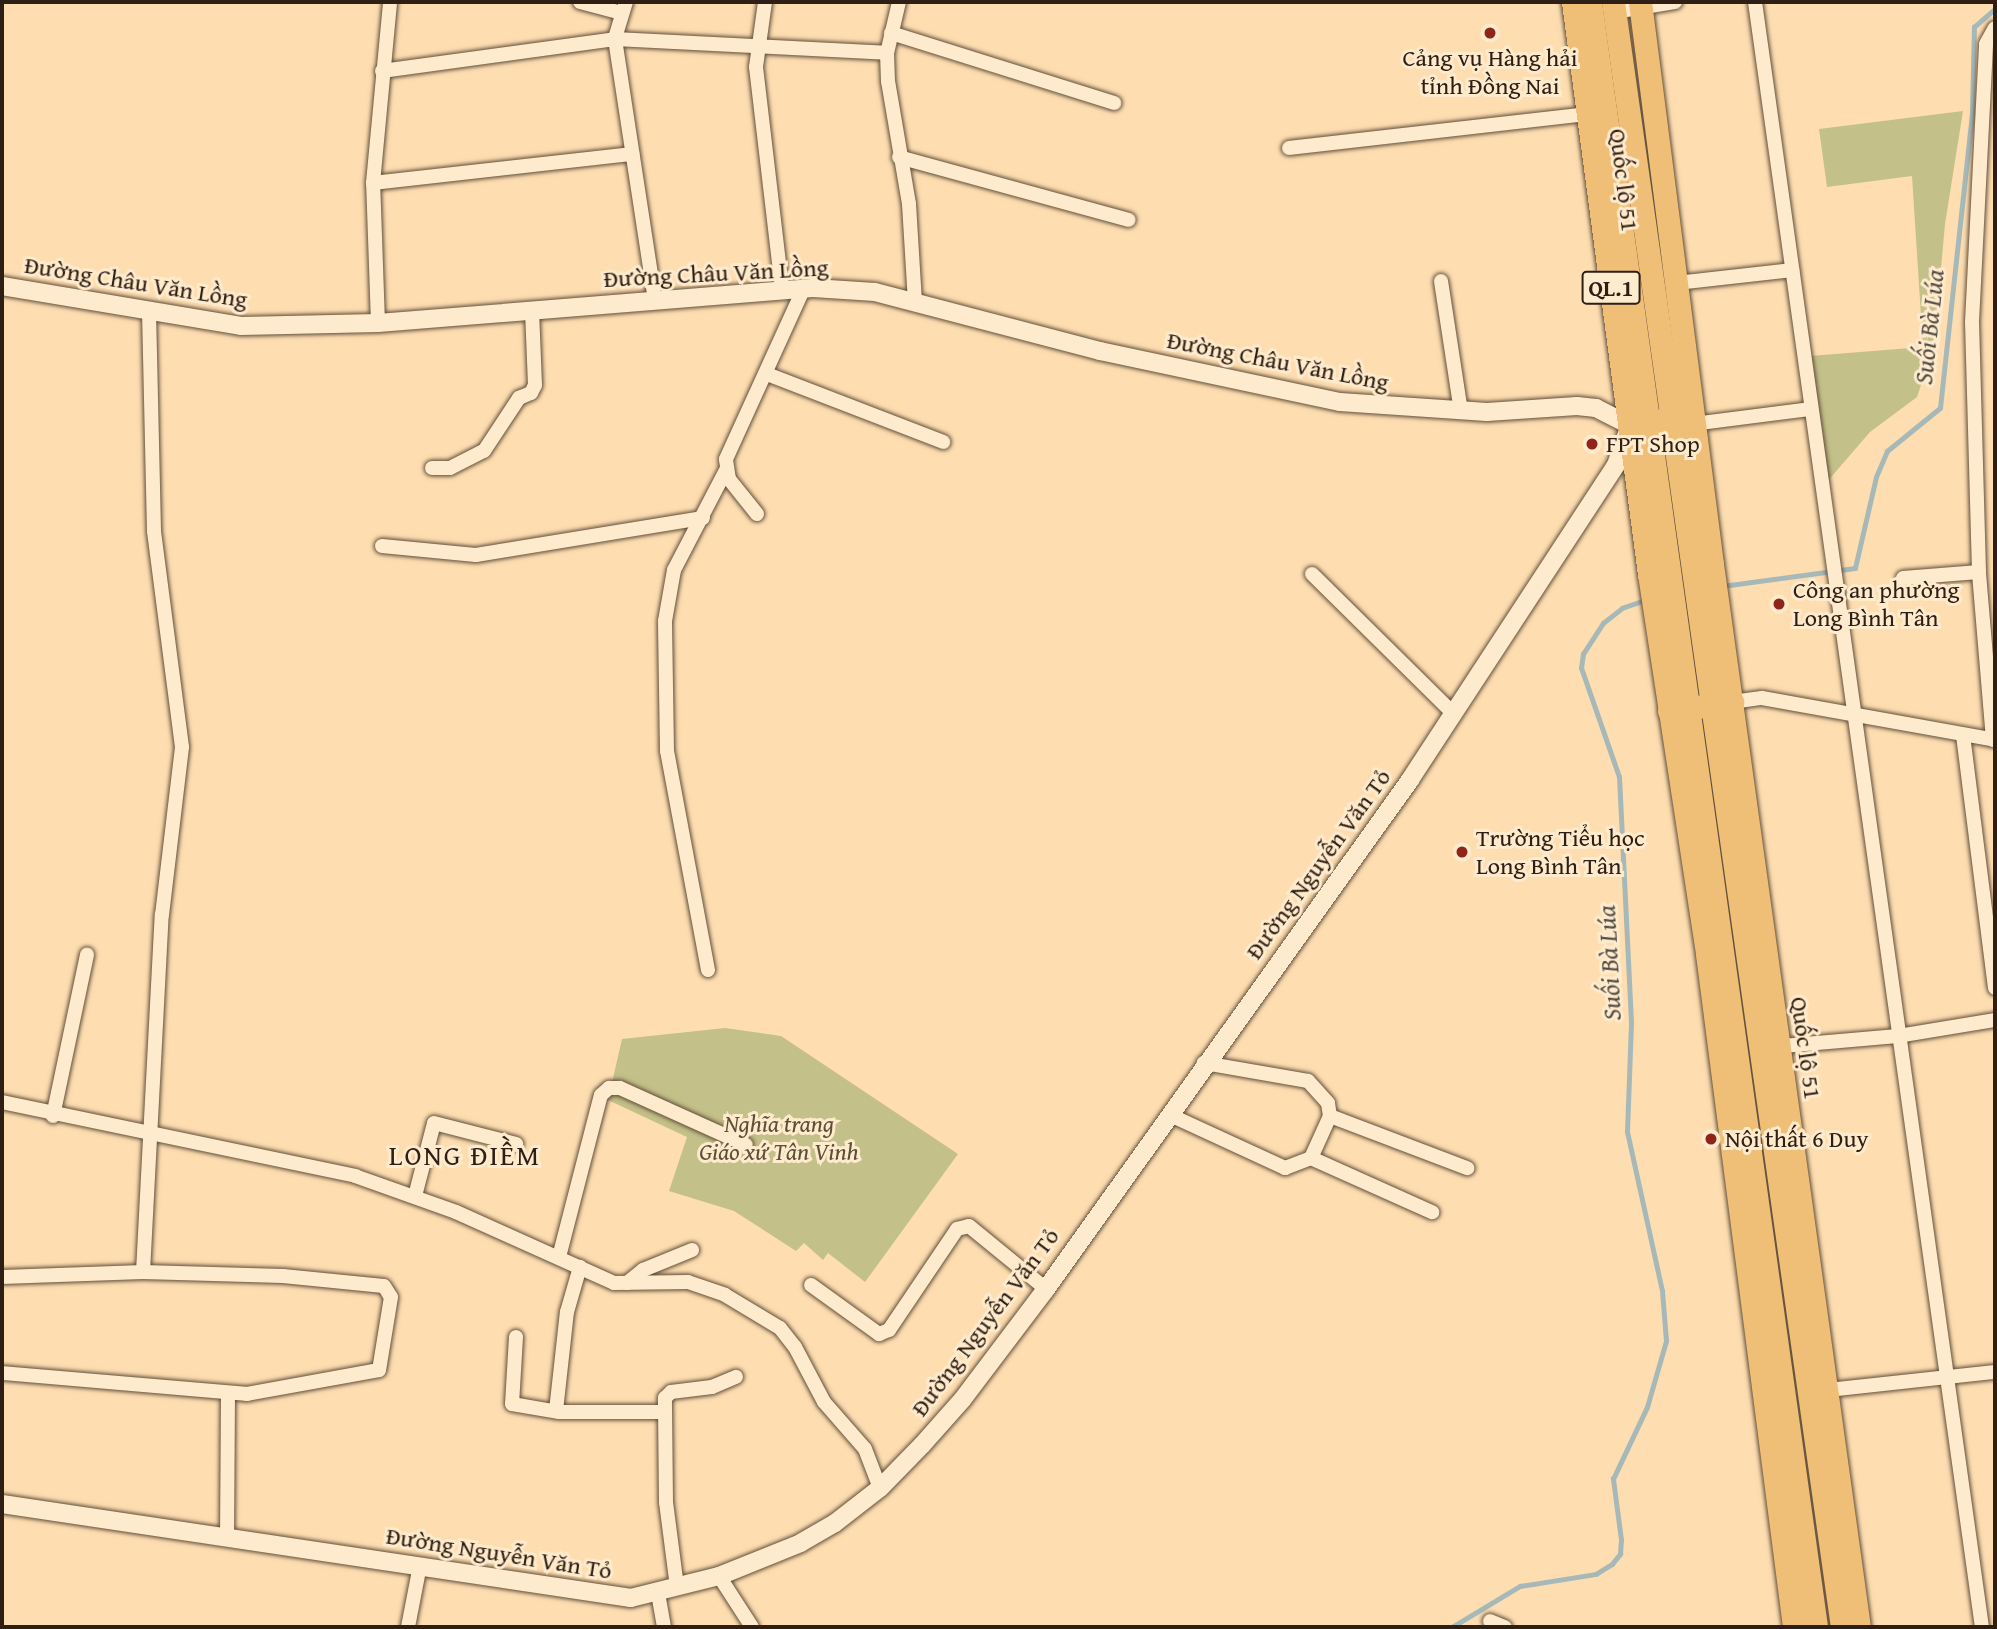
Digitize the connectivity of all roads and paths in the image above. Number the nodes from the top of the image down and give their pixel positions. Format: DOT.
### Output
graph roads {
  1 [pos="390,2"];
  2 [pos="580,2"];
  3 [pos="765,2"];
  4 [pos="899,2"];
  5 [pos="1573,2"];
  6 [pos="1590,2"];
  7 [pos="1675,2"];
  8 [pos="1755,2"];
  9 [pos="1640,4"];
  10 [pos="1614,7"];
  11 [pos="624,8"];
  12 [pos="1995,28"];
  13 [pos="891,33"];
  14 [pos="615,39"];
  15 [pos="758,47"];
  16 [pos="887,53"];
  17 [pos="382,71"];
  18 [pos="1114,103"];
  19 [pos="1588,114"];
  20 [pos="1289,148"];
  21 [pos="632,154"];
  22 [pos="899,157"];
  23 [pos="373,183"];
  24 [pos="1129,220"];
  25 [pos="1792,270"];
  26 [pos="1441,282"];
  27 [pos="1677,283"];
  28 [pos="2,286"];
  29 [pos="804,288"];
  30 [pos="782,290"];
  31 [pos="655,299"];
  32 [pos="915,303"];
  33 [pos="149,310"];
  34 [pos="532,310"];
  35 [pos="377,323"];
  36 [pos="767,374"];
  37 [pos="1810,409"];
  38 [pos="1461,411"];
  39 [pos="1667,421"];
  40 [pos="943,442"];
  41 [pos="432,468"];
  42 [pos="726,470"];
  43 [pos="757,514"];
  44 [pos="703,518"];
  45 [pos="382,546"];
  46 [pos="1979,572"];
  47 [pos="1312,574"];
  48 [pos="1903,578"];
  49 [pos="1723,703"];
  50 [pos="1678,709"];
  51 [pos="1453,713"];
  52 [pos="1855,717"];
  53 [pos="1963,735"];
  54 [pos="1994,740"];
  55 [pos="87,955"];
  56 [pos="708,970"];
  57 [pos="1995,988"];
  58 [pos="1995,1020"];
  59 [pos="1898,1036"];
  60 [pos="1771,1047"];
  61 [pos="1204,1063"];
  62 [pos="2,1102"];
  63 [pos="1170,1115"];
  64 [pos="53,1116"];
  65 [pos="1330,1116"];
  66 [pos="148,1135"];
  67 [pos="516,1144"];
  68 [pos="746,1146"];
  69 [pos="1311,1158"];
  70 [pos="1467,1168"];
  71 [pos="415,1196"];
  72 [pos="1432,1212"];
  73 [pos="692,1250"];
  74 [pos="559,1257"];
  75 [pos="580,1267"];
  76 [pos="143,1272"];
  77 [pos="1757,1276"];
  78 [pos="2,1277"];
  79 [pos="626,1283"];
  80 [pos="811,1285"];
  81 [pos="1045,1289"];
  82 [pos="516,1337"];
  83 [pos="1995,1372"];
  84 [pos="2,1373"];
  85 [pos="736,1377"];
  86 [pos="1946,1378"];
  87 [pos="1819,1391"];
  88 [pos="228,1393"];
  89 [pos="556,1411"];
  90 [pos="665,1412"];
  91 [pos="880,1488"];
  92 [pos="2,1504"];
  93 [pos="227,1539"];
  94 [pos="420,1565"];
  95 [pos="719,1576"];
  96 [pos="677,1587"];
  97 [pos="658,1593"];
  98 [pos="1490,1620"];
  99 [pos="408,1627"];
  100 [pos="664,1627"];
  101 [pos="752,1627"];
  102 [pos="1505,1627"];
  103 [pos="1794,1627"];
  104 [pos="1816,1627"];
  105 [pos="1842,1627"];
  106 [pos="1859,1627"];
  107 [pos="1982,1627"];
  1 -- 17 [label="street"];
  2 -- 11 [label="street"];
  3 -- 15 [label="street"];
  4 -- 13 [label="street"];
  5 -- 19 [label="main road, Quốc lộ 51 / QL.1"];
  6 -- 39 [label="main road, Quốc lộ 51 / QL.1"];
  7 -- 9 [label="street"];
  8 -- 25 [label="street"];
  9 -- 10 [label="street"];
  9 -- 27 [label="main road, Quốc lộ 51 / QL.1"];
  10 -- 39 [label="main road, Quốc lộ 51 / QL.1"];
  11 -- 14 [label="street"];
  12 -- 46 [label="street"];
  13 -- 16 [label="street"];
  13 -- 18 [label="street"];
  14 -- 15 [label="street"];
  14 -- 17 [label="street"];
  14 -- 21 [label="street"];
  15 -- 16 [label="street"];
  15 -- 30 [label="street"];
  16 -- 22 [label="street"];
  17 -- 23 [label="street"];
  19 -- 20 [label="street"];
  19 -- 39 [label="main road, Quốc lộ 51 / QL.1"];
  21 -- 23 [label="street"];
  21 -- 31 [label="street"];
  22 -- 24 [label="street"];
  22 -- 32 [label="street"];
  23 -- 35 [label="street"];
  25 -- 27 [label="street"];
  25 -- 37 [label="street"];
  26 -- 38 [label="street"];
  27 -- 39 [label="main road, Quốc lộ 51 / QL.1"];
  28 -- 33 [label="street, Đường Châu Văn Lồng"];
  29 -- 30 [label="street, Đường Châu Văn Lồng"];
  29 -- 32 [label="street, Đường Châu Văn Lồng"];
  29 -- 36 [label="street"];
  30 -- 31 [label="street, Đường Châu Văn Lồng"];
  31 -- 34 [label="street, Đường Châu Văn Lồng"];
  32 -- 38 [label="street, Đường Châu Văn Lồng"];
  33 -- 35 [label="street, Đường Châu Văn Lồng"];
  33 -- 66 [label="street"];
  34 -- 35 [label="street, Đường Châu Văn Lồng"];
  34 -- 41 [label="street"];
  36 -- 40 [label="street"];
  36 -- 42 [label="street"];
  37 -- 39 [label="street"];
  37 -- 52 [label="street"];
  38 -- 39 [label="street, Đường Châu Văn Lồng"];
  39 -- 49 [label="main road, Quốc lộ 51 / QL.1"];
  39 -- 50 [label="main road, Quốc lộ 51 / QL.1"];
  39 -- 51 [label="street, Đường Nguyễn Văn Tỏ"];
  42 -- 43 [label="street"];
  42 -- 44 [label="street"];
  44 -- 45 [label="street"];
  44 -- 56 [label="street"];
  46 -- 48 [label="street"];
  46 -- 54 [label="street"];
  47 -- 51 [label="street"];
  49 -- 50 [label="main road"];
  49 -- 52 [label="street"];
  49 -- 60 [label="main road, Quốc lộ 51 / QL.1"];
  50 -- 77 [label="main road, QL.1"];
  51 -- 61 [label="street, Đường Nguyễn Văn Tỏ"];
  52 -- 53 [label="street"];
  52 -- 59 [label="street"];
  53 -- 54 [label="street"];
  53 -- 57 [label="street"];
  55 -- 64 [label="street"];
  58 -- 59 [label="street"];
  59 -- 60 [label="street"];
  59 -- 86 [label="street"];
  60 -- 87 [label="main road, Quốc lộ 51 / QL.1"];
  61 -- 63 [label="street, Đường Nguyễn Văn Tỏ"];
  61 -- 65 [label="street"];
  62 -- 64 [label="street"];
  63 -- 69 [label="street"];
  63 -- 81 [label="street, Đường Nguyễn Văn Tỏ"];
  64 -- 66 [label="street"];
  65 -- 69 [label="street"];
  65 -- 70 [label="street"];
  66 -- 71 [label="street"];
  66 -- 76 [label="street"];
  67 -- 71 [label="street"];
  68 -- 74 [label="street"];
  69 -- 72 [label="street"];
  71 -- 74 [label="street"];
  73 -- 79 [label="street"];
  74 -- 75 [label="street"];
  75 -- 79 [label="street"];
  75 -- 89 [label="street"];
  76 -- 78 [label="street"];
  76 -- 88 [label="street"];
  77 -- 103 [label="main road, QL.1"];
  77 -- 104 [label="main road, QL.1"];
  79 -- 91 [label="street"];
  80 -- 81 [label="street"];
  81 -- 91 [label="street, Đường Nguyễn Văn Tỏ"];
  82 -- 89 [label="street"];
  83 -- 86 [label="street"];
  84 -- 88 [label="street"];
  85 -- 90 [label="street"];
  86 -- 87 [label="street"];
  86 -- 107 [label="street"];
  87 -- 105 [label="main road, Quốc lộ 51 / QL.1"];
  87 -- 106 [label="main road, Quốc lộ 51 / QL.1"];
  88 -- 93 [label="street"];
  89 -- 90 [label="street"];
  90 -- 96 [label="street"];
  91 -- 95 [label="street, Đường Nguyễn Văn Tỏ"];
  92 -- 93 [label="street, Đường Nguyễn Văn Tỏ"];
  93 -- 94 [label="street, Đường Nguyễn Văn Tỏ"];
  94 -- 97 [label="street, Đường Nguyễn Văn Tỏ"];
  94 -- 99 [label="street"];
  95 -- 96 [label="street, Đường Nguyễn Văn Tỏ"];
  95 -- 101 [label="street"];
  96 -- 97 [label="street, Đường Nguyễn Văn Tỏ"];
  97 -- 100 [label="street"];
  98 -- 102 [label="street"];
}
